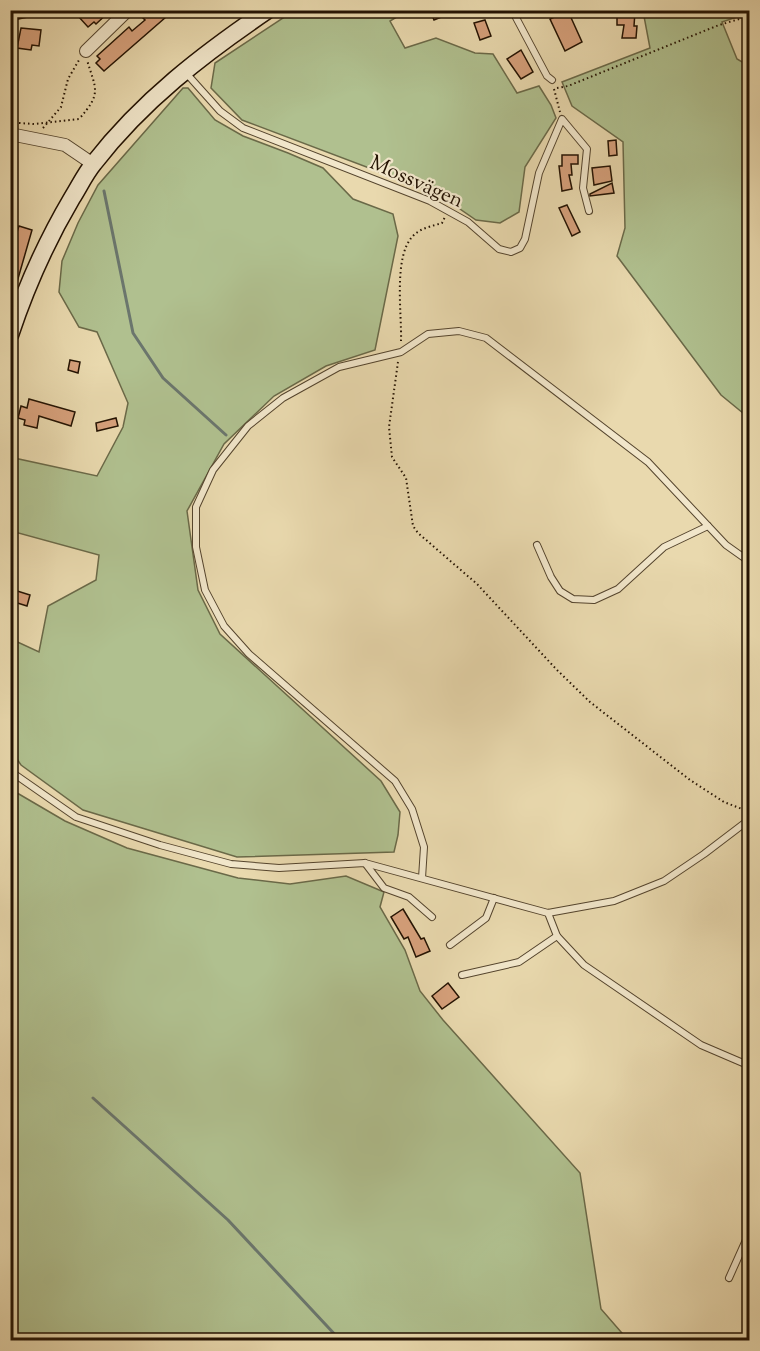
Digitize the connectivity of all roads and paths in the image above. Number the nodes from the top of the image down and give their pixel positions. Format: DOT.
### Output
graph roads {
  1 [pos="128,10"];
  2 [pos="268,10"];
  3 [pos="512,10"];
  4 [pos="750,16"];
  5 [pos="86,51"];
  6 [pos="184,70"];
  7 [pos="552,80"];
  8 [pos="562,119"];
  9 [pos="48,122"];
  10 [pos="10,123"];
  11 [pos="10,134"];
  12 [pos="36,137"];
  13 [pos="93,164"];
  14 [pos="448,210"];
  15 [pos="589,211"];
  16 [pos="12,328"];
  17 [pos="401,351"];
  18 [pos="708,526"];
  19 [pos="537,545"];
  20 [pos="750,562"];
  21 [pos="10,771"];
  22 [pos="750,812"];
  23 [pos="750,819"];
  24 [pos="365,863"];
  25 [pos="422,878"];
  26 [pos="494,898"];
  27 [pos="548,913"];
  28 [pos="432,917"];
  29 [pos="557,936"];
  30 [pos="450,945"];
  31 [pos="462,975"];
  32 [pos="750,1066"];
  33 [pos="750,1237"];
  34 [pos="729,1278"];
  1 -- 5 [label="street"];
  2 -- 6 [label="main road"];
  3 -- 7 [label="lane"];
  4 -- 8 [label="path"];
  5 -- 9 [label="path"];
  5 -- 9 [label="path"];
  6 -- 13 [label="main road"];
  6 -- 14 [label="lane, Mossvägen"];
  8 -- 14 [label="lane, Mossvägen"];
  8 -- 15 [label="lane"];
  9 -- 10 [label="path"];
  9 -- 12 [label="path"];
  11 -- 12 [label="street"];
  12 -- 13 [label="street"];
  13 -- 16 [label="main road"];
  14 -- 17 [label="path"];
  17 -- 18 [label="lane"];
  17 -- 22 [label="path"];
  17 -- 25 [label="lane"];
  18 -- 19 [label="lane"];
  18 -- 20 [label="lane"];
  21 -- 24 [label="lane"];
  23 -- 27 [label="lane"];
  24 -- 25 [label="lane"];
  24 -- 28 [label="lane"];
  25 -- 26 [label="lane"];
  26 -- 27 [label="lane"];
  26 -- 30 [label="lane"];
  27 -- 29 [label="lane"];
  29 -- 31 [label="lane"];
  29 -- 32 [label="lane"];
  33 -- 34 [label="lane"];
}
